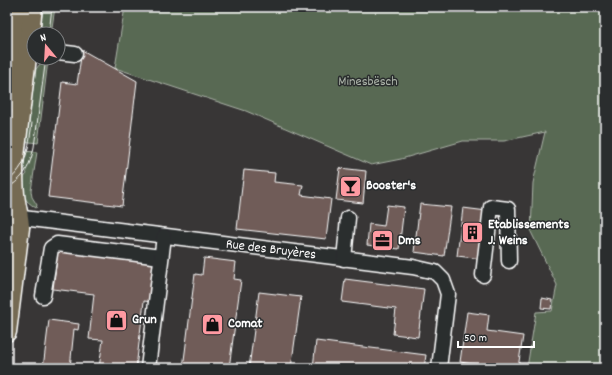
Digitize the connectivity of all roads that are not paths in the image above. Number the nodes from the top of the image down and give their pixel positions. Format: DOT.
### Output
graph roads {
  1 [pos="19,7"];
  2 [pos="33,7"];
  3 [pos="32,26"];
  4 [pos="66,53"];
  5 [pos="75,54"];
  6 [pos="29,66"];
  7 [pos="7,102"];
  8 [pos="13,216"];
  9 [pos="348,218"];
  10 [pos="164,236"];
  11 [pos="161,257"];
  12 [pos="344,259"];
  13 [pos="509,261"];
  14 [pos="483,275"];
  15 [pos="43,296"];
  16 [pos="8,320"];
  17 [pos="148,368"];
  18 [pos="440,368"];
  1 -- 7 [label="main road"];
  2 -- 3 [label="main road"];
  4 -- 5 [label="street"];
  6 -- 8 [label="main road"];
  8 -- 10 [label="street, Rue des Bruyères"];
  8 -- 16 [label="main road"];
  9 -- 12 [label="street"];
  10 -- 11 [label="street"];
  10 -- 12 [label="street, Rue des Bruyères"];
  11 -- 15 [label="street"];
  11 -- 17 [label="street"];
  12 -- 18 [label="street, Rue des Bruyères"];
  13 -- 14 [label="street"];
}
